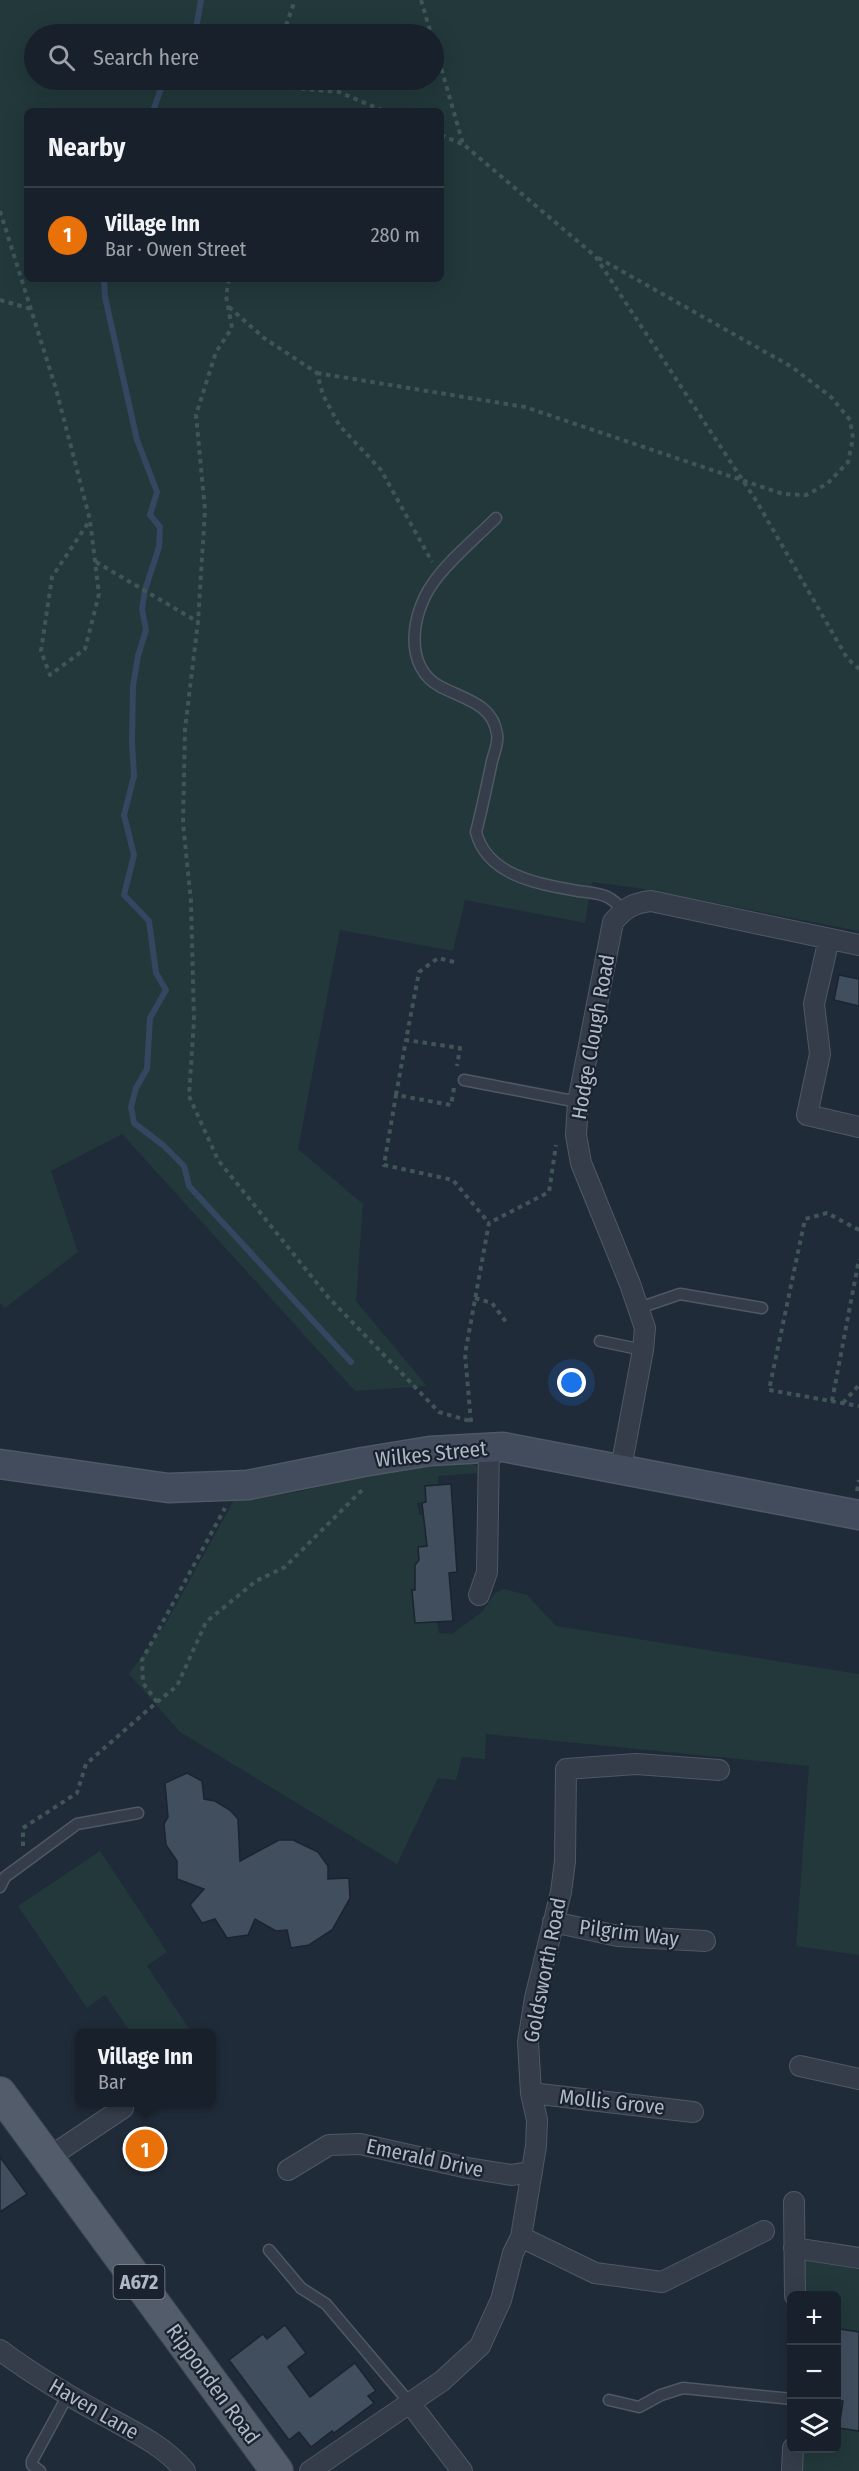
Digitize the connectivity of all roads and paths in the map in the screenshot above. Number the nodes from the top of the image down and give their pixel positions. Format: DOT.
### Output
graph roads {
  1 [pos="295,0"];
  2 [pos="421,0"];
  3 [pos="287,24"];
  4 [pos="428,24"];
  5 [pos="444,78"];
  6 [pos="316,90"];
  7 [pos="377,108"];
  8 [pos="444,136"];
  9 [pos="463,144"];
  10 [pos="0,211"];
  11 [pos="595,256"];
  12 [pos="228,282"];
  13 [pos="0,300"];
  14 [pos="227,306"];
  15 [pos="31,309"];
  16 [pos="317,373"];
  17 [pos="742,481"];
  18 [pos="496,518"];
  19 [pos="90,520"];
  20 [pos="95,562"];
  21 [pos="439,576"];
  22 [pos="198,622"];
  23 [pos="859,669"];
  24 [pos="624,910"];
  25 [pos="829,939"];
  26 [pos="859,945"];
  27 [pos="454,962"];
  28 [pos="406,1040"];
  29 [pos="457,1068"];
  30 [pos="459,1079"];
  31 [pos="396,1095"];
  32 [pos="578,1102"];
  33 [pos="859,1127"];
  34 [pos="577,1130"];
  35 [pos="489,1223"];
  36 [pos="859,1230"];
  37 [pos="859,1259"];
  38 [pos="475,1298"];
  39 [pos="639,1308"];
  40 [pos="762,1308"];
  41 [pos="506,1322"];
  42 [pos="600,1341"];
  43 [pos="643,1350"];
  44 [pos="859,1385"];
  45 [pos="832,1401"];
  46 [pos="843,1403"];
  47 [pos="859,1406"];
  48 [pos="470,1421"];
  49 [pos="489,1446"];
  50 [pos="372,1460"];
  51 [pos="0,1464"];
  52 [pos="621,1468"];
  53 [pos="234,1485"];
  54 [pos="859,1515"];
  55 [pos="479,1595"];
  56 [pos="158,1702"];
  57 [pos="719,1770"];
  58 [pos="138,1813"];
  59 [pos="23,1847"];
  60 [pos="0,1887"];
  61 [pos="553,1922"];
  62 [pos="705,1941"];
  63 [pos="800,2066"];
  64 [pos="859,2079"];
  65 [pos="0,2093"];
  66 [pos="531,2093"];
  67 [pos="123,2108"];
  68 [pos="693,2112"];
  69 [pos="48,2158"];
  70 [pos="288,2170"];
  71 [pos="532,2172"];
  72 [pos="794,2202"];
  73 [pos="764,2230"];
  74 [pos="521,2237"];
  75 [pos="794,2248"];
  76 [pos="269,2250"];
  77 [pos="859,2258"];
  78 [pos="795,2291"];
  79 [pos="0,2350"];
  80 [pos="68,2395"];
  81 [pos="787,2398"];
  82 [pos="609,2400"];
  83 [pos="409,2402"];
  84 [pos="793,2453"];
  85 [pos="40,2471"];
  86 [pos="185,2471"];
  87 [pos="277,2471"];
  88 [pos="310,2471"];
  89 [pos="462,2471"];
  90 [pos="792,2471"];
  1 -- 3 [label="path"];
  2 -- 4 [label="path"];
  5 -- 9 [label="path"];
  6 -- 7 [label="path"];
  8 -- 9 [label="path"];
  9 -- 11 [label="path"];
  10 -- 15 [label="path"];
  11 -- 17 [label="path"];
  11 -- 17 [label="path"];
  12 -- 14 [label="path"];
  13 -- 15 [label="path"];
  14 -- 16 [label="path"];
  14 -- 22 [label="path"];
  15 -- 19 [label="path"];
  16 -- 17 [label="path"];
  16 -- 21 [label="path"];
  17 -- 23 [label="path"];
  18 -- 21 [label="lane"];
  19 -- 20 [label="path"];
  19 -- 20 [label="path"];
  20 -- 22 [label="path"];
  21 -- 24 [label="lane"];
  22 -- 48 [label="path"];
  24 -- 25 [label="street"];
  24 -- 32 [label="street, Hodge Clough Road"];
  25 -- 26 [label="street"];
  25 -- 33 [label="street"];
  27 -- 28 [label="path"];
  28 -- 29 [label="path"];
  28 -- 31 [label="path"];
  30 -- 31 [label="path"];
  30 -- 32 [label="lane"];
  31 -- 35 [label="path"];
  32 -- 34 [label="street, Hodge Clough Road"];
  34 -- 35 [label="path"];
  34 -- 39 [label="street, Hodge Clough Road"];
  35 -- 38 [label="path"];
  36 -- 45 [label="path"];
  37 -- 45 [label="path"];
  38 -- 41 [label="path"];
  38 -- 48 [label="path"];
  39 -- 40 [label="lane"];
  39 -- 43 [label="street, Hodge Clough Road"];
  42 -- 43 [label="lane"];
  43 -- 52 [label="street, Hodge Clough Road"];
  44 -- 46 [label="path"];
  45 -- 46 [label="path"];
  46 -- 47 [label="path"];
  48 -- 49 [label="path"];
  49 -- 50 [label="street, Wilkes Street"];
  49 -- 52 [label="street, Wilkes Street"];
  49 -- 55 [label="street"];
  50 -- 53 [label="street, Wilkes Street"];
  50 -- 56 [label="path"];
  51 -- 53 [label="street, Wilkes Street"];
  52 -- 54 [label="street, Wilkes Street"];
  53 -- 56 [label="path"];
  56 -- 59 [label="path"];
  57 -- 61 [label="street, Goldsworth Road"];
  58 -- 60 [label="lane"];
  61 -- 62 [label="street, Pilgrim Way"];
  61 -- 66 [label="street, Goldsworth Road"];
  63 -- 64 [label="street"];
  65 -- 69 [label="main road, Ripponden Road / A672"];
  66 -- 68 [label="street, Mollis Grove"];
  66 -- 71 [label="street, Goldsworth Road"];
  67 -- 69 [label="street"];
  69 -- 87 [label="main road, Ripponden Road / A672"];
  70 -- 71 [label="street, Emerald Drive"];
  71 -- 74 [label="street, Goldsworth Road"];
  72 -- 75 [label="street"];
  73 -- 74 [label="street"];
  74 -- 83 [label="street, Goldsworth Road"];
  75 -- 77 [label="street"];
  75 -- 78 [label="street"];
  76 -- 83 [label="lane"];
  79 -- 80 [label="street, Haven Lane"];
  80 -- 85 [label="lane"];
  80 -- 86 [label="street, Haven Lane"];
  81 -- 82 [label="lane"];
  83 -- 88 [label="street, Goldsworth Road"];
  83 -- 89 [label="street"];
  84 -- 90 [label="street"];
}
